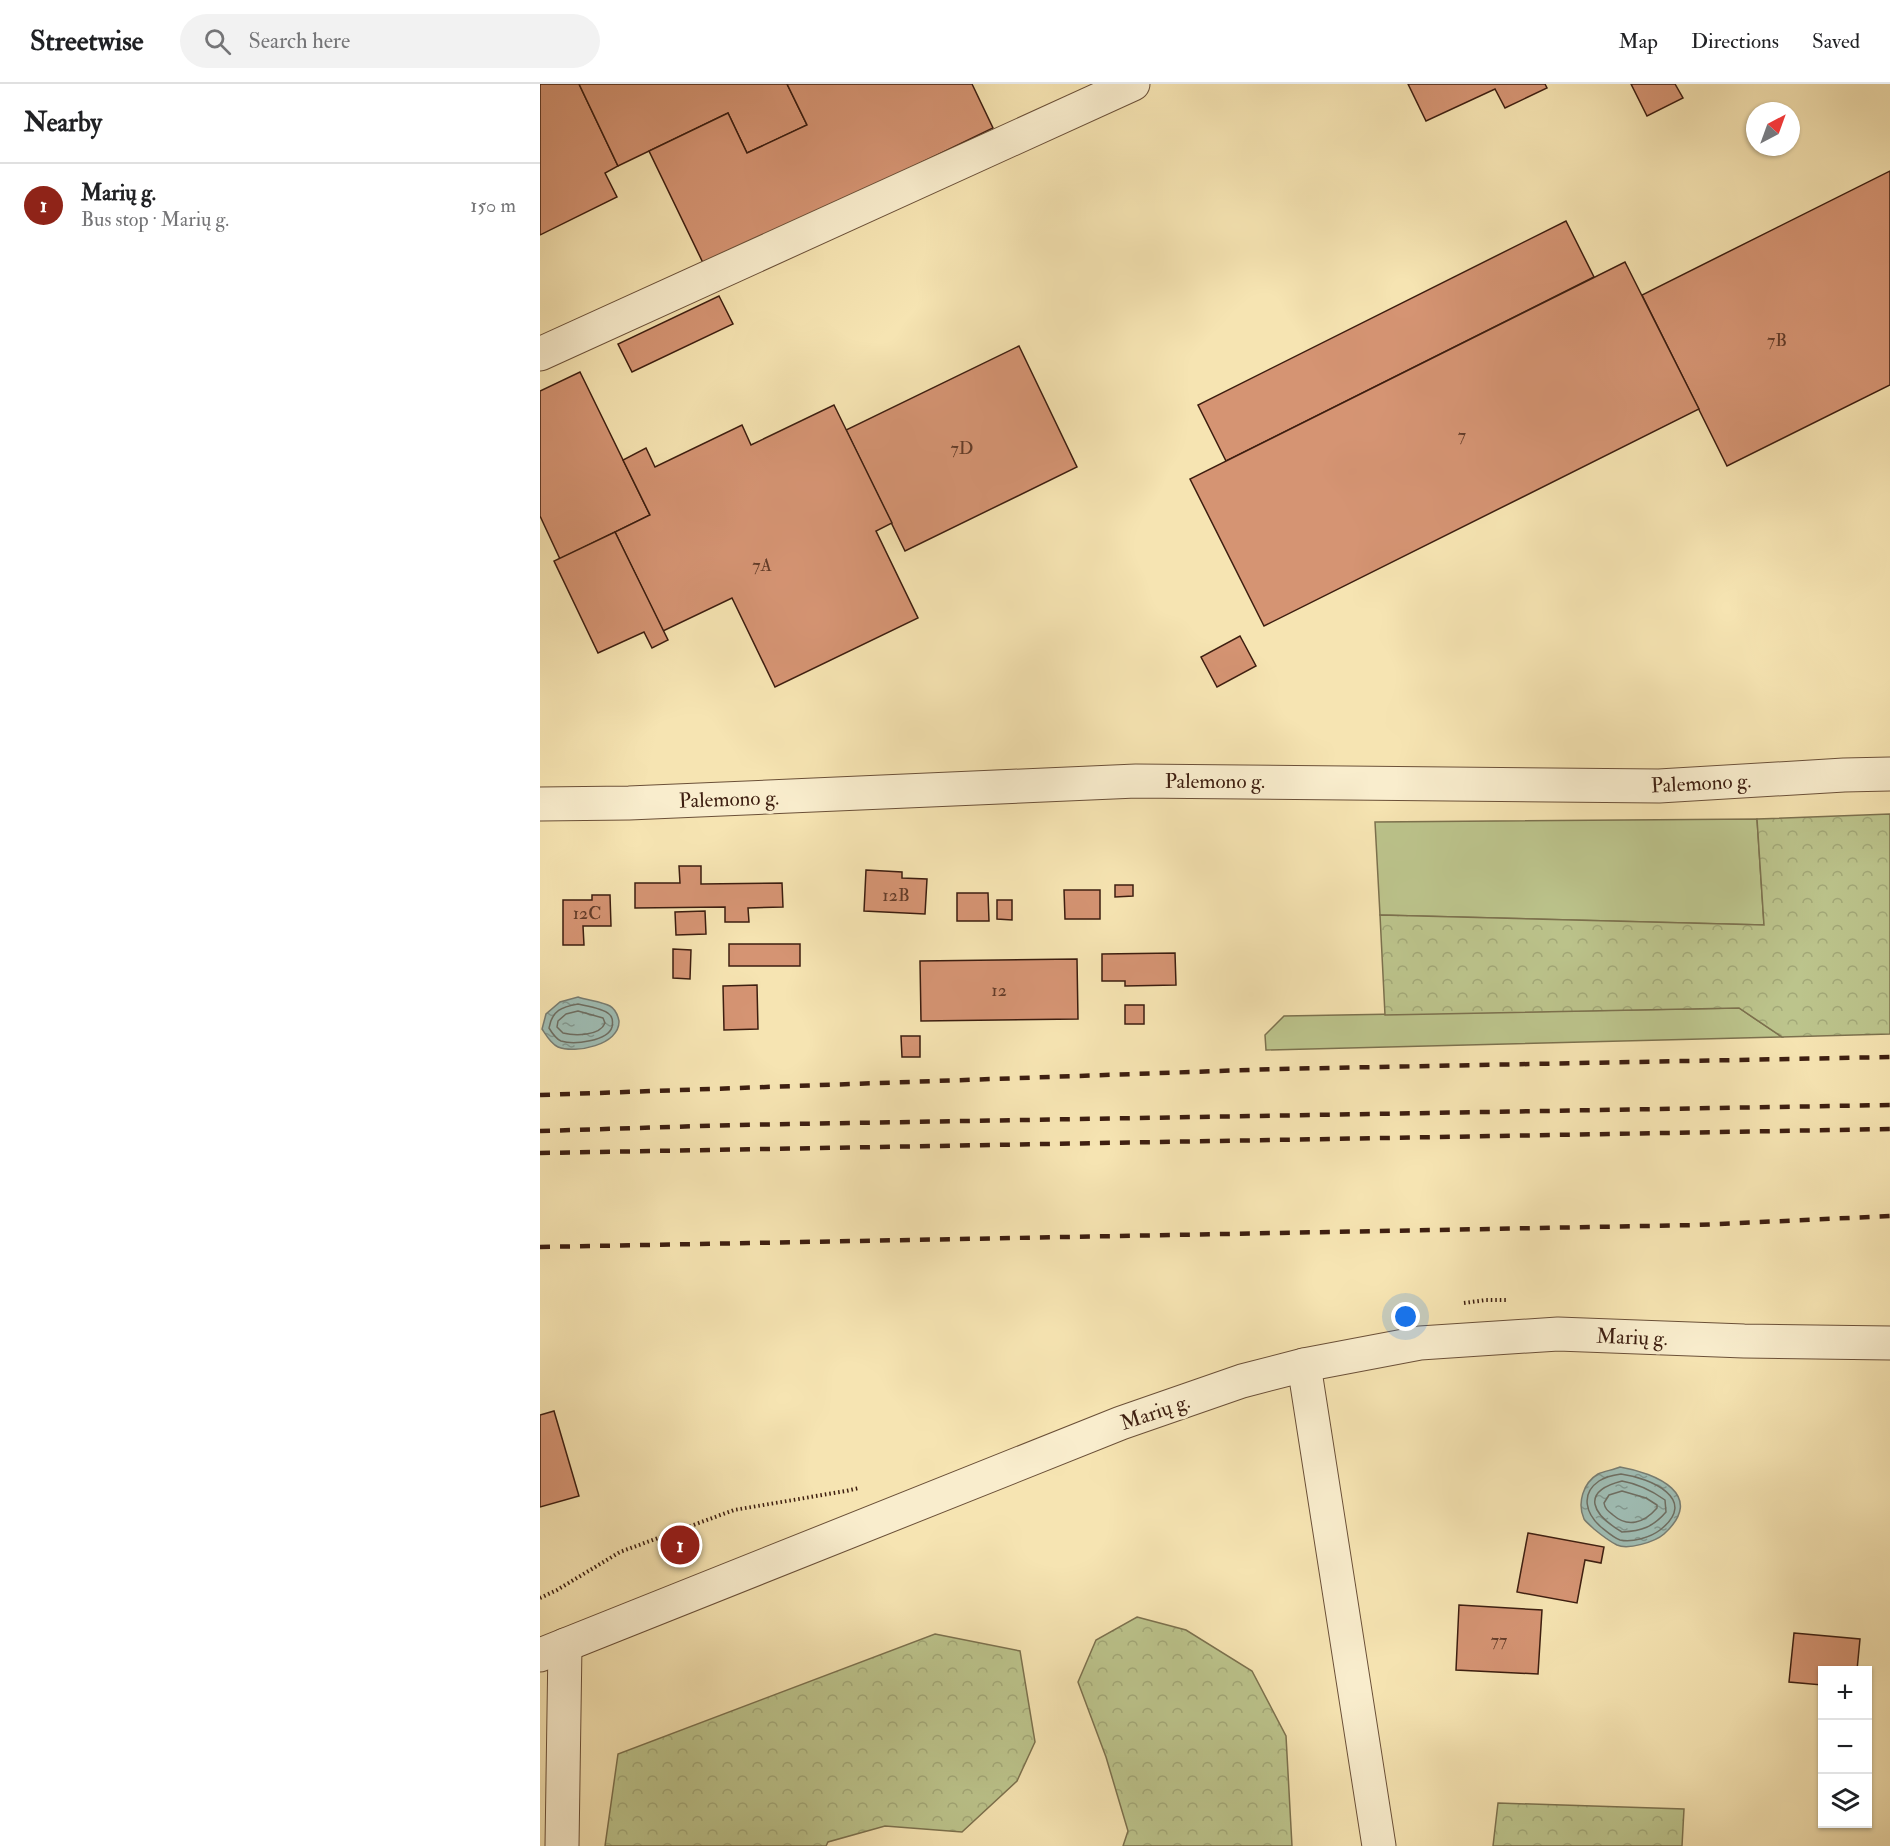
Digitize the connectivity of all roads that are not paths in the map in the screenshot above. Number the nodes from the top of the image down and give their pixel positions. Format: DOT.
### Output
graph roads {
  1 [pos="1133,84"];
  2 [pos="540,354"];
  3 [pos="1890,774"];
  4 [pos="540,804"];
  5 [pos="1890,1343"];
  6 [pos="1304,1365"];
  7 [pos="553,1650"];
  8 [pos="562,1846"];
  9 [pos="1379,1846"];
  1 -- 2 [label="street"];
  3 -- 4 [label="street, Palemono g."];
  5 -- 6 [label="street, Marių g."];
  6 -- 7 [label="street, Marių g."];
  6 -- 9 [label="street"];
  7 -- 8 [label="street"];
}
